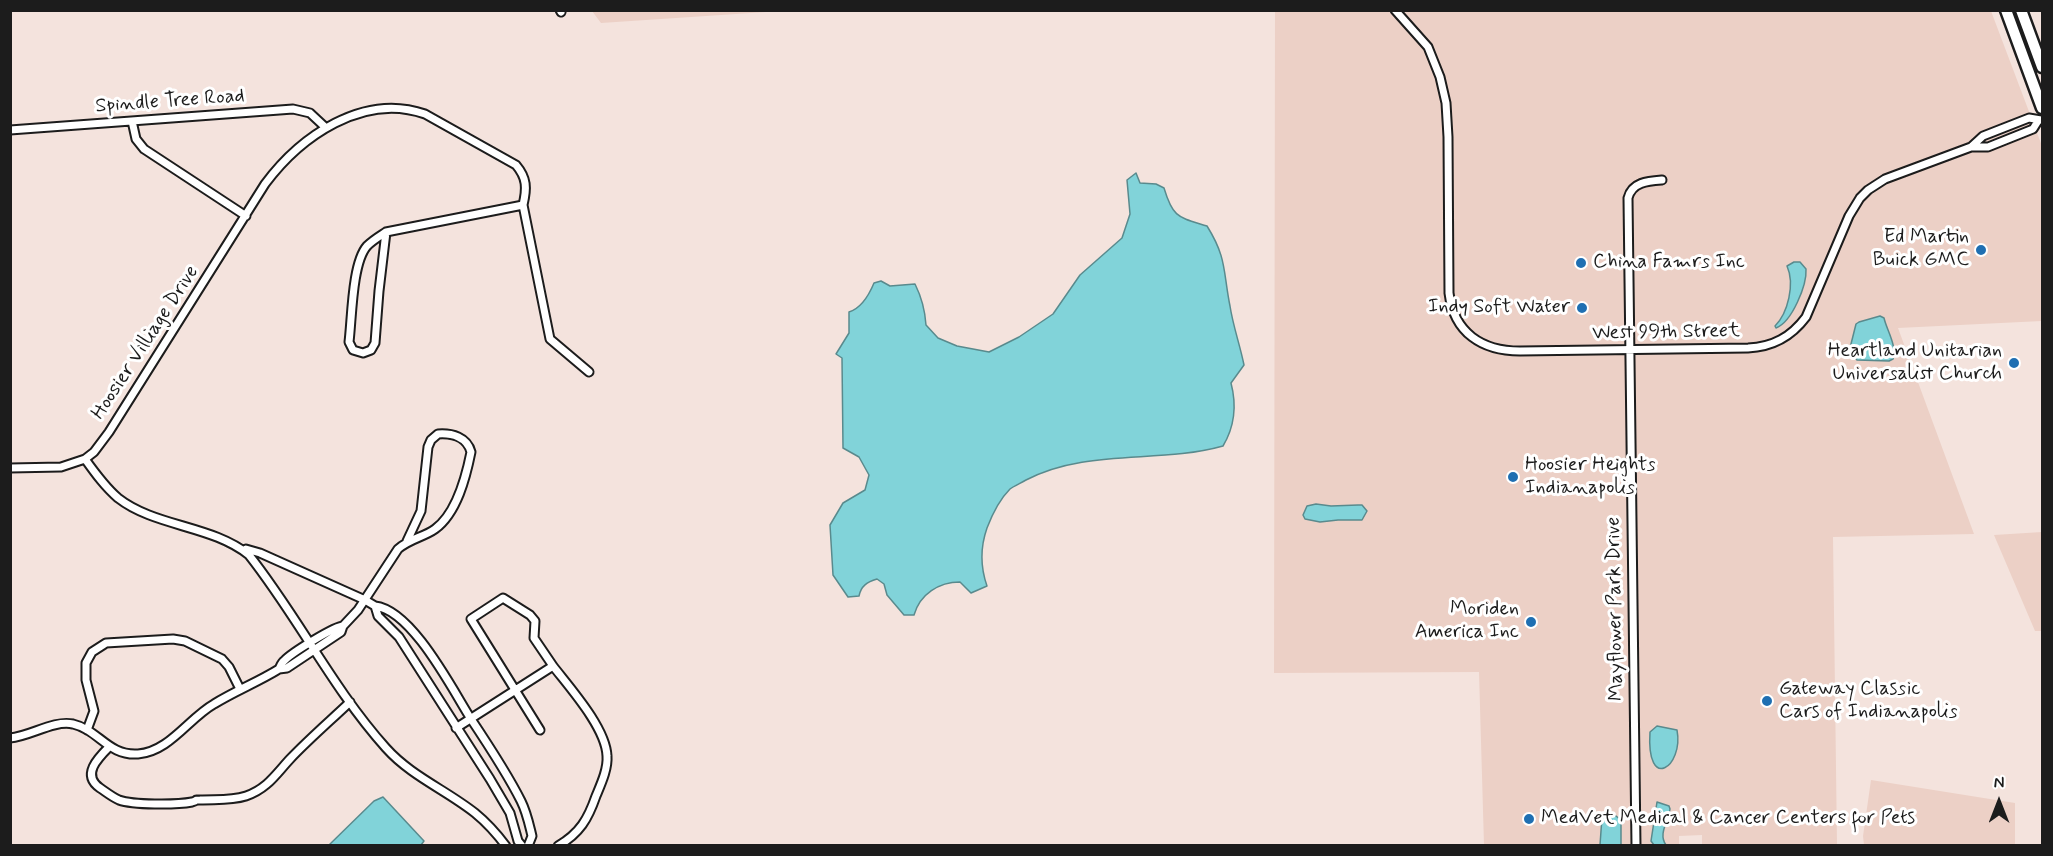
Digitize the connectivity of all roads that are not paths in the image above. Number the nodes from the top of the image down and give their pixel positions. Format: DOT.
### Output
graph roads {
  1 [pos="1395,10"];
  2 [pos="2006,10"];
  3 [pos="2021,10"];
  4 [pos="2043,67"];
  5 [pos="2043,108"];
  6 [pos="2040,120"];
  7 [pos="132,121"];
  8 [pos="325,127"];
  9 [pos="10,130"];
  10 [pos="1971,147"];
  11 [pos="1662,180"];
  12 [pos="523,205"];
  13 [pos="246,216"];
  14 [pos="386,232"];
  15 [pos="1629,350"];
  16 [pos="589,372"];
  17 [pos="85,459"];
  18 [pos="10,468"];
  19 [pos="407,541"];
  20 [pos="241,548"];
  21 [pos="365,600"];
  22 [pos="375,606"];
  23 [pos="343,626"];
  24 [pos="309,644"];
  25 [pos="314,651"];
  26 [pos="553,666"];
  27 [pos="279,669"];
  28 [pos="240,689"];
  29 [pos="515,690"];
  30 [pos="350,702"];
  31 [pos="471,718"];
  32 [pos="456,728"];
  33 [pos="87,730"];
  34 [pos="540,730"];
  35 [pos="10,738"];
  36 [pos="109,747"];
  37 [pos="506,846"];
  38 [pos="522,846"];
  39 [pos="528,846"];
  40 [pos="558,846"];
  41 [pos="1636,846"];
  1 -- 15 [label="street, West 99th Street"];
  2 -- 5 [label="main road"];
  3 -- 4 [label="main road"];
  6 -- 10 [label="street, West 99th Street"];
  6 -- 10 [label="street, West 99th Street"];
  7 -- 8 [label="street, Spindle Tree Road"];
  7 -- 9 [label="street, Spindle Tree Road"];
  7 -- 13 [label="street"];
  8 -- 12 [label="street, Hoosier Villiage Drive"];
  8 -- 13 [label="street, Hoosier Villiage Drive"];
  10 -- 15 [label="street, West 99th Street"];
  11 -- 15 [label="street, Mayflower Park Drive"];
  12 -- 14 [label="street"];
  12 -- 16 [label="street, Hoosier Villiage Drive"];
  13 -- 17 [label="street, Hoosier Villiage Drive"];
  14 -- 14 [label="street"];
  15 -- 41 [label="street, Mayflower Park Drive"];
  17 -- 18 [label="street"];
  17 -- 20 [label="street"];
  19 -- 19 [label="street"];
  19 -- 21 [label="street"];
  20 -- 21 [label="street"];
  20 -- 24 [label="street"];
  21 -- 22 [label="street"];
  21 -- 23 [label="street"];
  22 -- 31 [label="street"];
  22 -- 32 [label="street"];
  23 -- 24 [label="street"];
  23 -- 25 [label="street"];
  24 -- 25 [label="street"];
  24 -- 27 [label="street"];
  25 -- 27 [label="street"];
  25 -- 30 [label="street"];
  26 -- 29 [label="street"];
  26 -- 29 [label="street"];
  26 -- 40 [label="street"];
  27 -- 28 [label="street"];
  28 -- 33 [label="street"];
  28 -- 36 [label="street"];
  29 -- 31 [label="street"];
  29 -- 34 [label="street"];
  30 -- 36 [label="street"];
  30 -- 37 [label="street"];
  31 -- 32 [label="street"];
  31 -- 39 [label="street"];
  32 -- 38 [label="street"];
  33 -- 35 [label="street"];
  33 -- 36 [label="street"];
}
